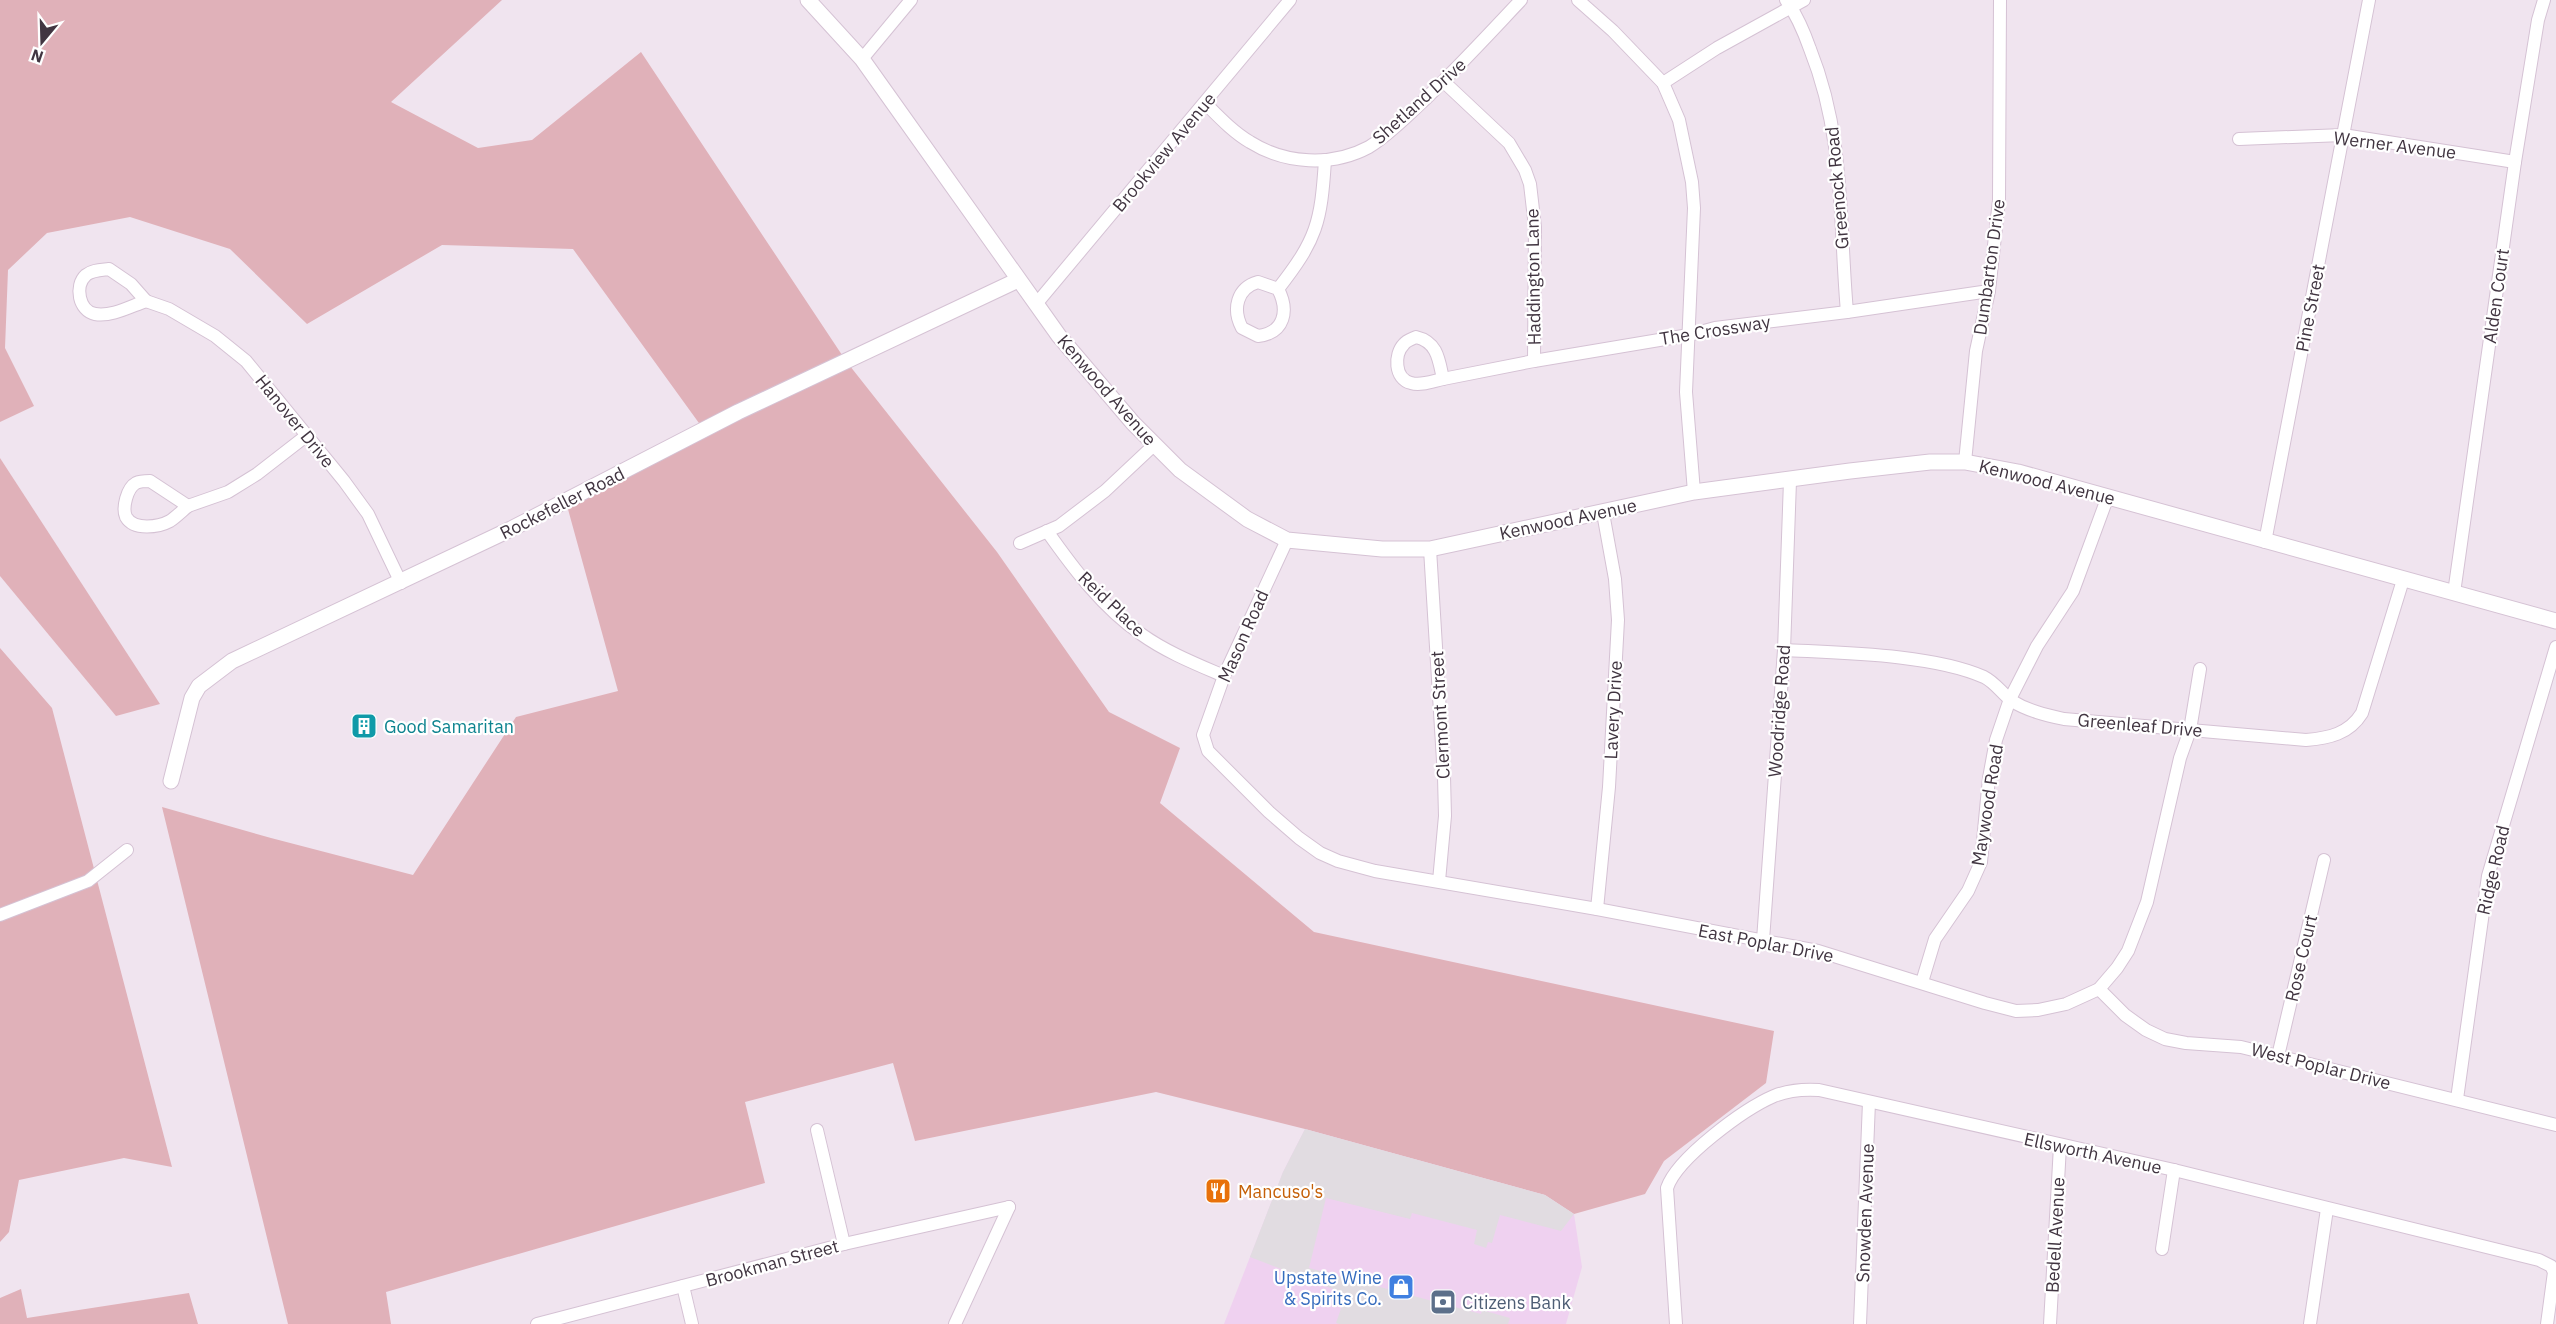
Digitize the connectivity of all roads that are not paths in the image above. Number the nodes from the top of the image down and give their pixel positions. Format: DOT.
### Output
graph roads {
  1 [pos="808,0"];
  2 [pos="911,0"];
  3 [pos="1290,0"];
  4 [pos="1521,0"];
  5 [pos="1578,0"];
  6 [pos="1804,0"];
  7 [pos="2000,0"];
  8 [pos="2369,0"];
  9 [pos="2544,0"];
  10 [pos="1788,3"];
  11 [pos="862,59"];
  12 [pos="1444,82"];
  13 [pos="1663,83"];
  14 [pos="1205,103"];
  15 [pos="2343,135"];
  16 [pos="2239,139"];
  17 [pos="1325,160"];
  18 [pos="2515,162"];
  19 [pos="1018,280"];
  20 [pos="1278,289"];
  21 [pos="1989,291"];
  22 [pos="146,301"];
  23 [pos="1036,303"];
  24 [pos="1847,312"];
  25 [pos="1689,335"];
  26 [pos="1534,361"];
  27 [pos="1443,380"];
  28 [pos="306,436"];
  29 [pos="1154,445"];
  30 [pos="1965,462"];
  31 [pos="1790,481"];
  32 [pos="1694,492"];
  33 [pos="2108,496"];
  34 [pos="188,506"];
  35 [pos="1603,513"];
  36 [pos="1047,531"];
  37 [pos="1287,540"];
  38 [pos="2265,542"];
  39 [pos="1020,543"];
  40 [pos="1430,549"];
  41 [pos="2403,580"];
  42 [pos="401,583"];
  43 [pos="2454,593"];
  44 [pos="2556,621"];
  45 [pos="2556,647"];
  46 [pos="1784,650"];
  47 [pos="2200,669"];
  48 [pos="1224,676"];
  49 [pos="2010,699"];
  50 [pos="2190,730"];
  51 [pos="1203,735"];
  52 [pos="171,782"];
  53 [pos="127,850"];
  54 [pos="2324,861"];
  55 [pos="1439,881"];
  56 [pos="1597,909"];
  57 [pos="0,915"];
  58 [pos="1763,940"];
  59 [pos="1923,982"];
  60 [pos="2099,989"];
  61 [pos="2278,1056"];
  62 [pos="2457,1099"];
  63 [pos="1869,1102"];
  64 [pos="2556,1125"];
  65 [pos="817,1130"];
  66 [pos="2060,1146"];
  67 [pos="2174,1170"];
  68 [pos="2327,1209"];
  69 [pos="844,1244"];
  70 [pos="2162,1249"];
  71 [pos="682,1286"];
  72 [pos="541,1324"];
  73 [pos="692,1324"];
  74 [pos="955,1324"];
  75 [pos="1676,1324"];
  76 [pos="1860,1324"];
  77 [pos="2050,1324"];
  78 [pos="2310,1324"];
  79 [pos="2547,1324"];
  1 -- 11 [label="street, Kenwood Avenue"];
  2 -- 11 [label="street"];
  3 -- 14 [label="street, Brookview Avenue"];
  4 -- 12 [label="street, Shetland Drive"];
  5 -- 13 [label="street"];
  6 -- 10 [label="street"];
  7 -- 21 [label="street, Dumbarton Drive"];
  8 -- 15 [label="street, Pine Street"];
  9 -- 18 [label="street, Alden Court"];
  10 -- 13 [label="street"];
  10 -- 24 [label="street, Greenock Road"];
  11 -- 19 [label="street, Kenwood Avenue"];
  12 -- 17 [label="street, Shetland Drive"];
  12 -- 26 [label="street, Haddington Lane"];
  13 -- 25 [label="street"];
  14 -- 17 [label="street, Shetland Drive"];
  14 -- 23 [label="street, Brookview Avenue"];
  15 -- 16 [label="street, Werner Avenue"];
  15 -- 18 [label="street, Werner Avenue"];
  15 -- 38 [label="street, Pine Street"];
  17 -- 20 [label="street"];
  18 -- 43 [label="street, Alden Court"];
  19 -- 23 [label="street, Kenwood Avenue"];
  19 -- 42 [label="street, Rockefeller Road"];
  20 -- 20 [label="street"];
  21 -- 24 [label="street, The Crossway"];
  21 -- 30 [label="street, Dumbarton Drive"];
  22 -- 22 [label="street, Hanover Drive"];
  22 -- 28 [label="street, Hanover Drive"];
  23 -- 29 [label="street, Kenwood Avenue"];
  24 -- 25 [label="street, The Crossway"];
  25 -- 26 [label="street, The Crossway"];
  25 -- 32 [label="street"];
  26 -- 27 [label="street, The Crossway"];
  28 -- 34 [label="street"];
  28 -- 42 [label="street, Hanover Drive"];
  29 -- 36 [label="street"];
  29 -- 37 [label="street, Kenwood Avenue"];
  30 -- 31 [label="street, Kenwood Avenue"];
  30 -- 33 [label="street, Kenwood Avenue"];
  31 -- 32 [label="street, Kenwood Avenue"];
  31 -- 46 [label="street, Woodridge Road"];
  32 -- 35 [label="street, Kenwood Avenue"];
  33 -- 38 [label="street, Kenwood Avenue"];
  33 -- 49 [label="street, Maywood Road"];
  34 -- 34 [label="street"];
  35 -- 40 [label="street, Kenwood Avenue"];
  35 -- 56 [label="street, Lavery Drive"];
  36 -- 39 [label="street"];
  36 -- 48 [label="street, Reid Place"];
  37 -- 40 [label="street, Kenwood Avenue"];
  37 -- 48 [label="street, Mason Road"];
  38 -- 41 [label="street, Kenwood Avenue"];
  40 -- 55 [label="street, Clermont Street"];
  41 -- 43 [label="street, Kenwood Avenue"];
  41 -- 50 [label="street, Greenleaf Drive"];
  42 -- 52 [label="street, Rockefeller Road"];
  43 -- 44 [label="street, Kenwood Avenue"];
  45 -- 62 [label="street, Ridge Road"];
  46 -- 49 [label="street, Greenleaf Drive"];
  46 -- 58 [label="street, Woodridge Road"];
  47 -- 50 [label="street, East Poplar Drive"];
  48 -- 51 [label="street, Mason Road"];
  49 -- 50 [label="street, Greenleaf Drive"];
  49 -- 59 [label="street, Maywood Road"];
  50 -- 60 [label="street, East Poplar Drive"];
  51 -- 55 [label="street, East Poplar Drive"];
  53 -- 57 [label="street"];
  54 -- 61 [label="street, Rose Court"];
  55 -- 56 [label="street, East Poplar Drive"];
  56 -- 58 [label="street, East Poplar Drive"];
  58 -- 59 [label="street, East Poplar Drive"];
  59 -- 60 [label="street, East Poplar Drive"];
  60 -- 61 [label="street, West Poplar Drive"];
  61 -- 62 [label="street, West Poplar Drive"];
  62 -- 64 [label="street, West Poplar Drive"];
  63 -- 66 [label="street, Ellsworth Avenue"];
  63 -- 75 [label="street, Ellsworth Avenue"];
  63 -- 76 [label="street, Snowden Avenue"];
  65 -- 69 [label="street"];
  66 -- 67 [label="street, Ellsworth Avenue"];
  66 -- 77 [label="street, Bedell Avenue"];
  67 -- 68 [label="street, Ellsworth Avenue"];
  67 -- 70 [label="street"];
  68 -- 78 [label="street"];
  68 -- 79 [label="street, Ellsworth Avenue"];
  69 -- 71 [label="street, Brookman Street"];
  69 -- 74 [label="street, Brookman Street"];
  71 -- 72 [label="street, Brookman Street"];
  71 -- 73 [label="street"];
}
